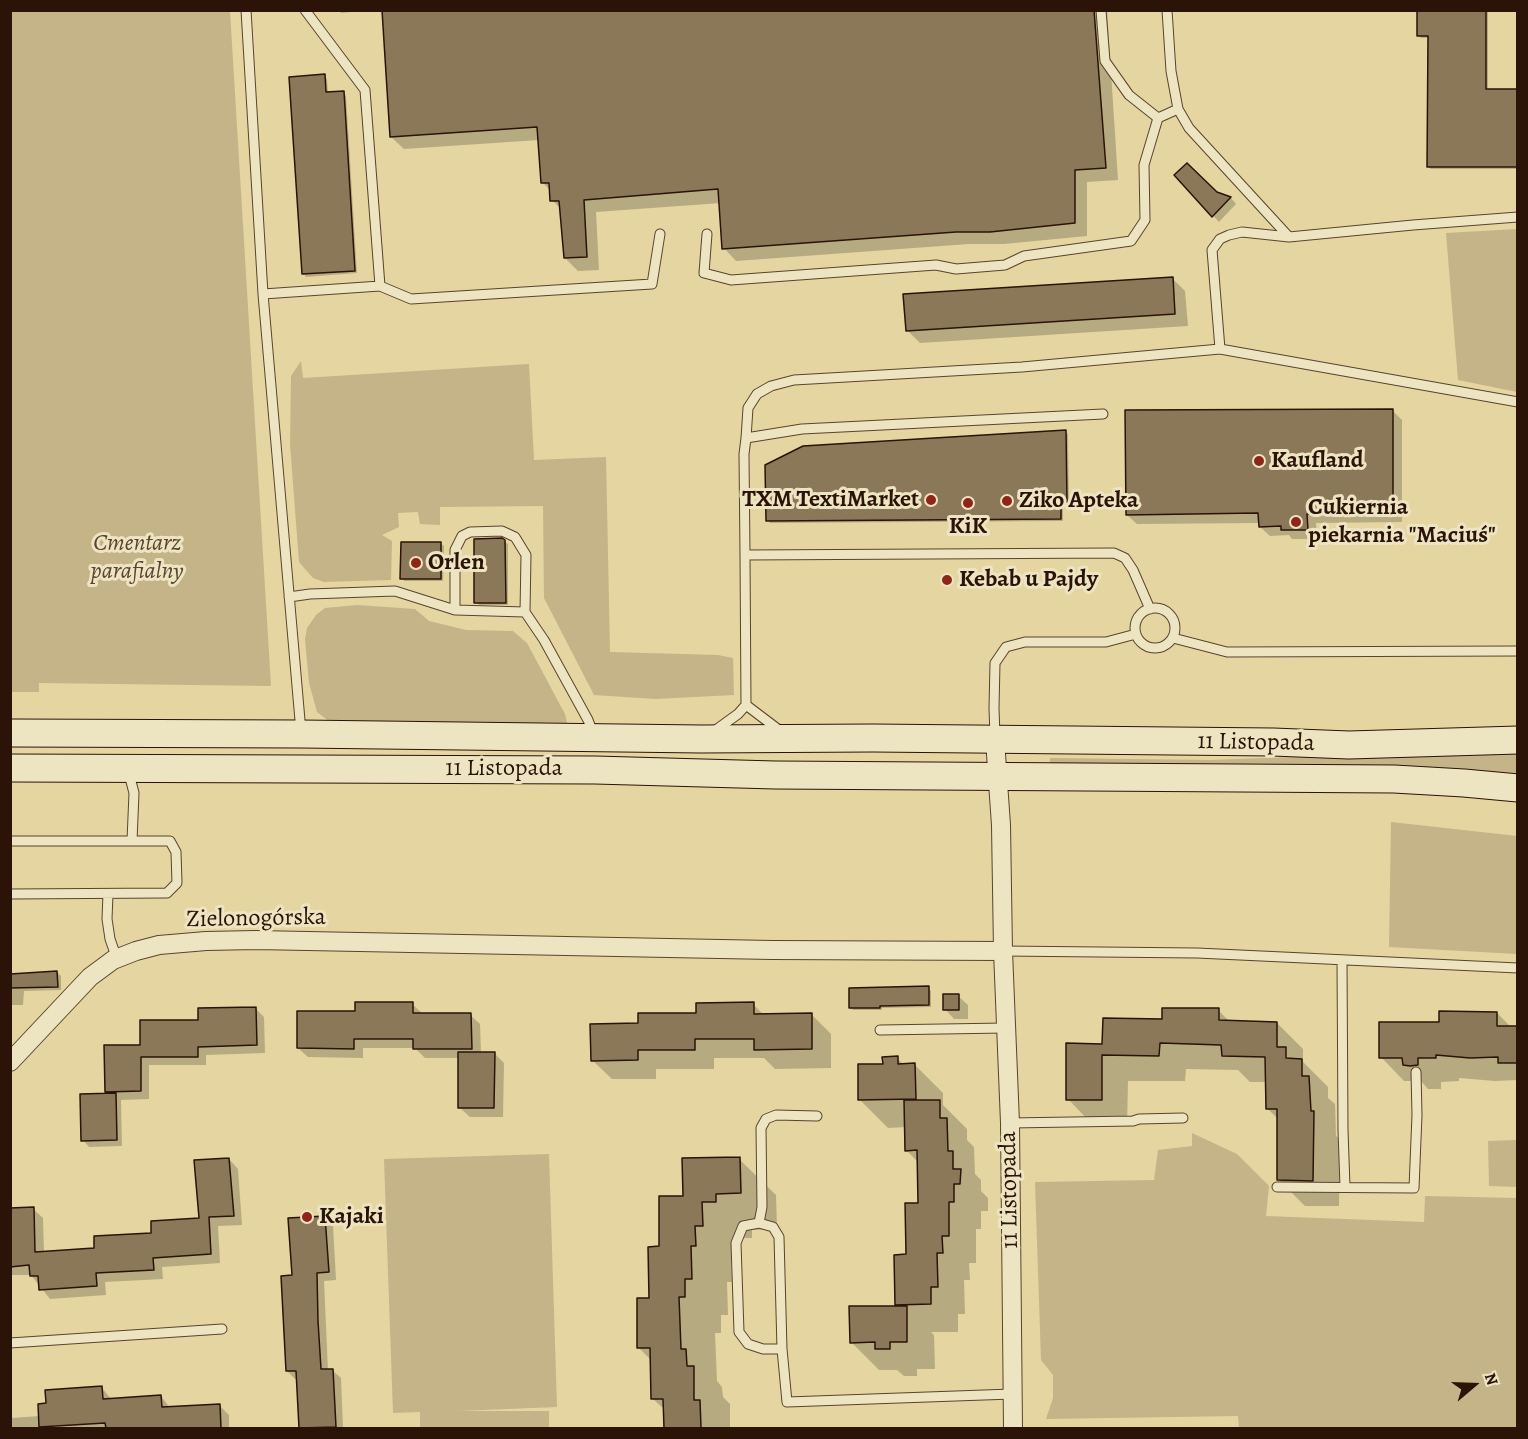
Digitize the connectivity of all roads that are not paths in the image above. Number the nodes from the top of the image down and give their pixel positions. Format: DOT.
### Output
graph roads {
  1 [pos="246,10"];
  2 [pos="305,10"];
  3 [pos="1101,10"];
  4 [pos="1167,10"];
  5 [pos="1178,109"];
  6 [pos="1158,118"];
  7 [pos="1518,217"];
  8 [pos="660,234"];
  9 [pos="707,234"];
  10 [pos="1289,237"];
  11 [pos="380,286"];
  12 [pos="263,294"];
  13 [pos="1220,349"];
  14 [pos="1518,402"];
  15 [pos="1103,414"];
  16 [pos="746,438"];
  17 [pos="745,555"];
  18 [pos="288,597"];
  19 [pos="1150,609"];
  20 [pos="455,610"];
  21 [pos="525,612"];
  22 [pos="1136,634"];
  23 [pos="1173,638"];
  24 [pos="1518,651"];
  25 [pos="746,705"];
  26 [pos="10,733"];
  27 [pos="128,733"];
  28 [pos="301,734"];
  29 [pos="595,738"];
  30 [pos="792,738"];
  31 [pos="701,740"];
  32 [pos="995,740"];
  33 [pos="1518,740"];
  34 [pos="10,768"];
  35 [pos="301,769"];
  36 [pos="595,770"];
  37 [pos="137,776"];
  38 [pos="998,777"];
  39 [pos="1518,788"];
  40 [pos="10,841"];
  41 [pos="132,841"];
  42 [pos="10,894"];
  43 [pos="108,894"];
  44 [pos="1003,951"];
  45 [pos="117,959"];
  46 [pos="1342,960"];
  47 [pos="1518,968"];
  48 [pos="1005,1028"];
  49 [pos="880,1030"];
  50 [pos="10,1062"];
  51 [pos="1416,1072"];
  52 [pos="817,1116"];
  53 [pos="1183,1118"];
  54 [pos="1010,1123"];
  55 [pos="1277,1187"];
  56 [pos="1345,1187"];
  57 [pos="759,1222"];
  58 [pos="222,1329"];
  59 [pos="10,1343"];
  60 [pos="782,1349"];
  61 [pos="1012,1394"];
  62 [pos="1013,1428"];
  1 -- 12 [label="lane"];
  2 -- 11 [label="lane"];
  3 -- 6 [label="lane"];
  4 -- 5 [label="lane"];
  5 -- 6 [label="lane"];
  5 -- 10 [label="lane"];
  6 -- 9 [label="lane"];
  7 -- 10 [label="lane"];
  8 -- 11 [label="lane"];
  10 -- 13 [label="lane"];
  11 -- 12 [label="lane"];
  12 -- 18 [label="lane"];
  13 -- 14 [label="lane"];
  13 -- 16 [label="lane"];
  15 -- 16 [label="lane"];
  16 -- 17 [label="lane"];
  17 -- 19 [label="lane"];
  17 -- 25 [label="lane"];
  18 -- 20 [label="lane"];
  18 -- 28 [label="lane"];
  19 -- 22 [label="lane"];
  19 -- 23 [label="lane"];
  20 -- 21 [label="lane"];
  20 -- 21 [label="lane"];
  21 -- 29 [label="lane"];
  22 -- 23 [label="lane"];
  22 -- 32 [label="lane"];
  23 -- 24 [label="lane"];
  25 -- 30 [label="lane"];
  25 -- 31 [label="lane"];
  26 -- 27 [label="main road, 11 Listopada"];
  27 -- 28 [label="main road, 11 Listopada"];
  27 -- 37 [label="main road"];
  28 -- 29 [label="main road, 11 Listopada"];
  28 -- 35 [label="main road"];
  29 -- 31 [label="main road, 11 Listopada"];
  29 -- 36 [label="main road"];
  30 -- 31 [label="main road, 11 Listopada"];
  30 -- 32 [label="main road, 11 Listopada"];
  32 -- 33 [label="main road, 11 Listopada"];
  32 -- 38 [label="street, 11 Listopada"];
  34 -- 37 [label="main road, 11 Listopada"];
  35 -- 36 [label="main road, 11 Listopada"];
  35 -- 37 [label="main road, 11 Listopada"];
  36 -- 38 [label="main road, 11 Listopada"];
  37 -- 41 [label="lane"];
  38 -- 39 [label="main road, 11 Listopada"];
  38 -- 44 [label="street, 11 Listopada"];
  40 -- 41 [label="lane"];
  41 -- 43 [label="lane"];
  42 -- 43 [label="lane"];
  43 -- 45 [label="lane"];
  44 -- 45 [label="street, Zielonogórska"];
  44 -- 46 [label="lane"];
  44 -- 48 [label="street, 11 Listopada"];
  45 -- 50 [label="street, Zielonogórska"];
  46 -- 47 [label="lane"];
  46 -- 56 [label="lane"];
  48 -- 49 [label="lane"];
  48 -- 54 [label="street, 11 Listopada"];
  51 -- 56 [label="lane"];
  52 -- 57 [label="lane"];
  53 -- 54 [label="lane"];
  54 -- 61 [label="street, 11 Listopada"];
  55 -- 56 [label="lane"];
  57 -- 60 [label="lane"];
  57 -- 60 [label="lane"];
  58 -- 59 [label="lane"];
  60 -- 61 [label="lane"];
  61 -- 62 [label="street, 11 Listopada"];
}
